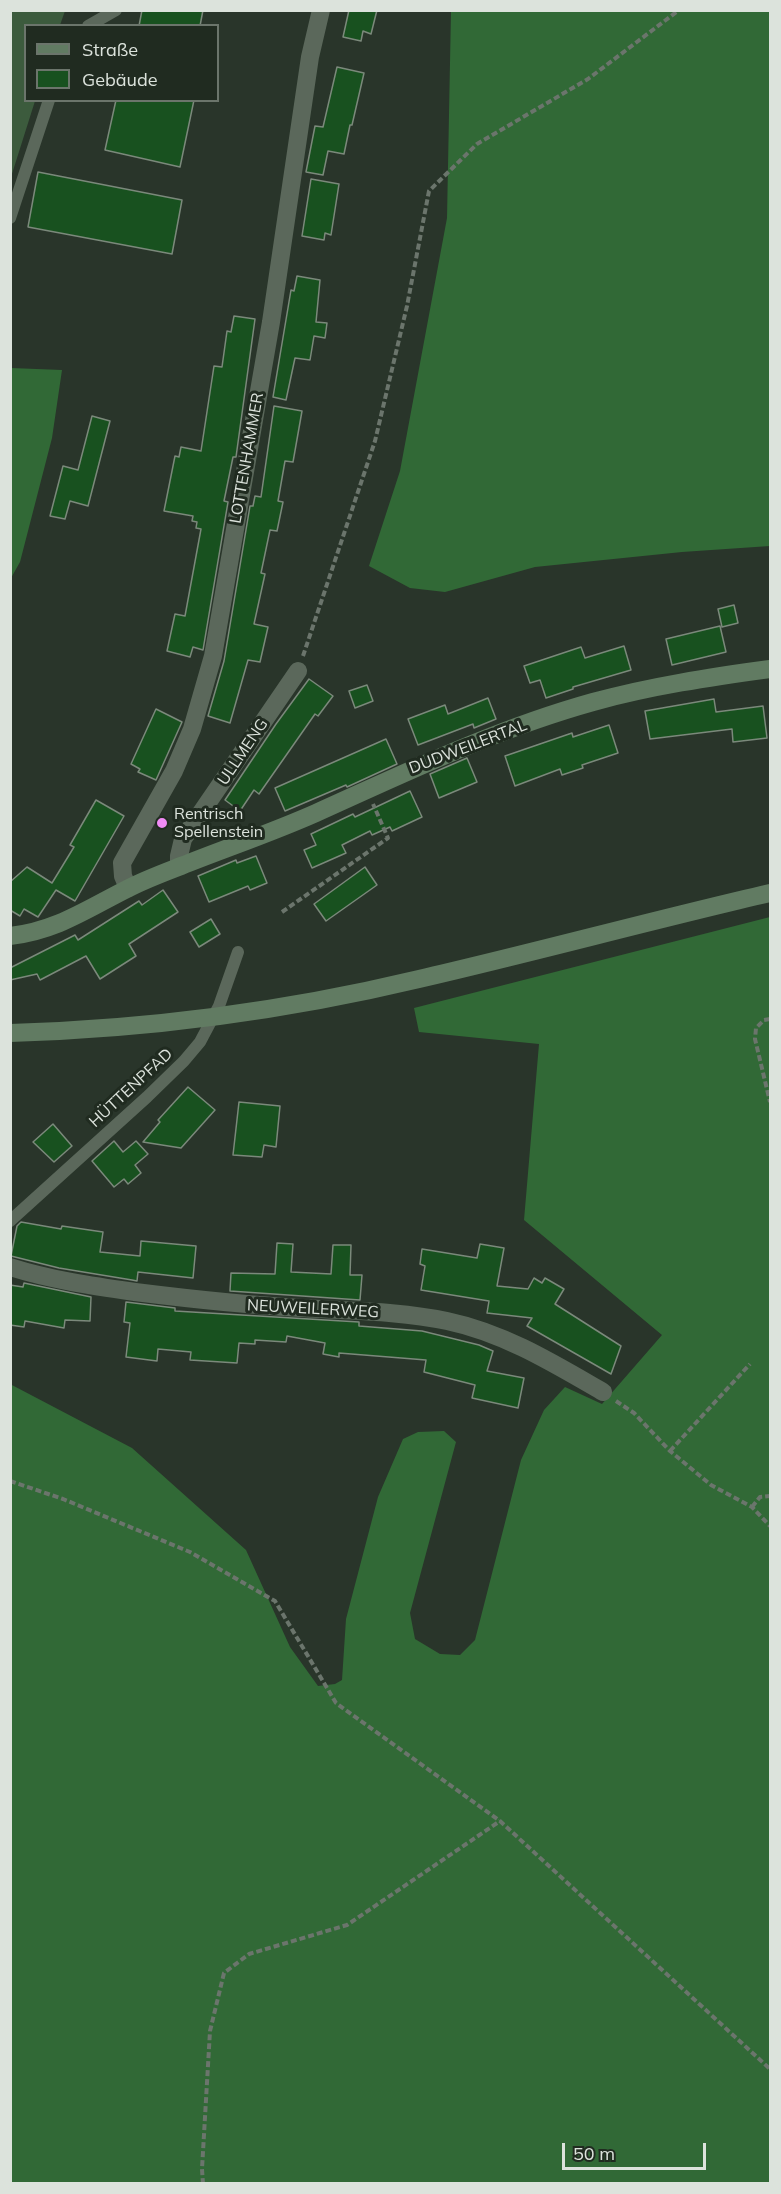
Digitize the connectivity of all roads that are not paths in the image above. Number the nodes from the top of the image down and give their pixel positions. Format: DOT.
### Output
graph roads {
  1 [pos="116,10"];
  2 [pos="321,10"];
  3 [pos="92,24"];
  4 [pos="48,102"];
  5 [pos="10,218"];
  6 [pos="771,669"];
  7 [pos="298,671"];
  8 [pos="179,866"];
  9 [pos="128,888"];
  10 [pos="771,892"];
  11 [pos="10,936"];
  12 [pos="238,952"];
  13 [pos="10,1033"];
  14 [pos="10,1221"];
  15 [pos="10,1267"];
  16 [pos="603,1392"];
  1 -- 3 [label="lane"];
  2 -- 9 [label="street, LOTTENHAMMER"];
  4 -- 5 [label="lane"];
  6 -- 8 [label="street, DUDWEILERTAL"];
  7 -- 8 [label="street, ULLMENG"];
  8 -- 9 [label="street, DUDWEILERTAL"];
  9 -- 11 [label="street, DUDWEILERTAL"];
  10 -- 13 [label="street"];
  12 -- 14 [label="lane, HÜTTENPFAD"];
  15 -- 16 [label="street, NEUWEILERWEG"];
}
